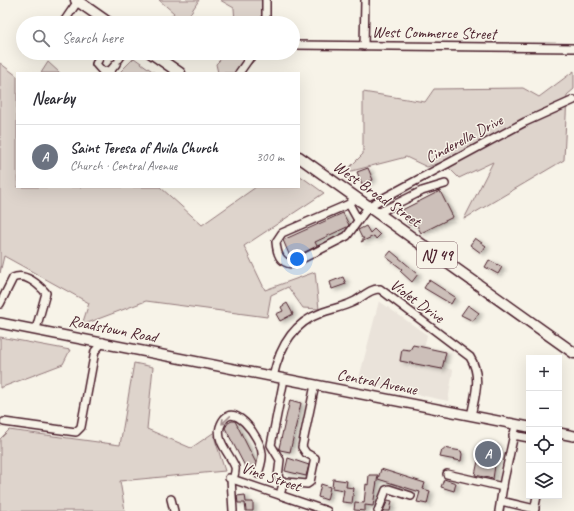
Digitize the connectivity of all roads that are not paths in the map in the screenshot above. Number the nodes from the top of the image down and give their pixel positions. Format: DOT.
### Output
graph roads {
  1 [pos="266,0"];
  2 [pos="365,0"];
  3 [pos="77,1"];
  4 [pos="67,16"];
  5 [pos="99,16"];
  6 [pos="266,16"];
  7 [pos="300,45"];
  8 [pos="364,46"];
  9 [pos="574,48"];
  10 [pos="98,60"];
  11 [pos="118,60"];
  12 [pos="162,60"];
  13 [pos="248,60"];
  14 [pos="103,72"];
  15 [pos="103,72"];
  16 [pos="179,72"];
  17 [pos="239,72"];
  18 [pos="574,100"];
  19 [pos="300,158"];
  20 [pos="445,184"];
  21 [pos="352,200"];
  22 [pos="369,206"];
  23 [pos="378,213"];
  24 [pos="358,220"];
  25 [pos="0,304"];
  26 [pos="0,323"];
  27 [pos="36,329"];
  28 [pos="103,342"];
  29 [pos="574,352"];
  30 [pos="220,366"];
  31 [pos="273,377"];
  32 [pos="284,379"];
  33 [pos="315,385"];
  34 [pos="471,416"];
  35 [pos="4,422"];
  36 [pos="516,425"];
  37 [pos="526,427"];
  38 [pos="562,434"];
  39 [pos="513,435"];
  40 [pos="574,436"];
  41 [pos="526,437"];
  42 [pos="271,444"];
  43 [pos="261,446"];
  44 [pos="258,474"];
  45 [pos="447,474"];
  46 [pos="231,478"];
  47 [pos="283,484"];
  48 [pos="503,487"];
  49 [pos="280,495"];
  50 [pos="411,496"];
  51 [pos="171,498"];
  52 [pos="537,499"];
  53 [pos="501,502"];
  54 [pos="535,510"];
  55 [pos="174,511"];
  56 [pos="233,511"];
  57 [pos="327,511"];
  58 [pos="378,511"];
  59 [pos="499,511"];
  1 -- 6 [label="street"];
  2 -- 8 [label="street"];
  3 -- 4 [label="street"];
  3 -- 5 [label="highway"];
  7 -- 8 [label="street, West Commerce Street"];
  8 -- 9 [label="street, West Commerce Street"];
  10 -- 14 [label="street"];
  11 -- 15 [label="street"];
  12 -- 16 [label="highway"];
  13 -- 17 [label="street"];
  18 -- 22 [label="street, Cinderella Drive"];
  19 -- 21 [label="highway, West Broad Street / NJ 49"];
  20 -- 23 [label="street"];
  21 -- 22 [label="highway, West Broad Street / NJ 49"];
  21 -- 24 [label="street"];
  21 -- 24 [label="street"];
  22 -- 23 [label="highway, West Broad Street / NJ 49"];
  22 -- 24 [label="street"];
  23 -- 29 [label="highway, West Broad Street / NJ 49"];
  25 -- 27 [label="street"];
  26 -- 27 [label="main road, Roadstown Road"];
  27 -- 28 [label="main road, Roadstown Road"];
  28 -- 30 [label="main road, Roadstown Road"];
  28 -- 35 [label="street"];
  30 -- 31 [label="main road, Central Avenue"];
  31 -- 32 [label="main road, Central Avenue"];
  31 -- 34 [label="street, Violet Drive"];
  32 -- 33 [label="main road, Central Avenue"];
  32 -- 42 [label="street"];
  33 -- 34 [label="main road, Central Avenue"];
  33 -- 47 [label="street"];
  34 -- 36 [label="main road, Central Avenue"];
  36 -- 37 [label="main road, Central Avenue"];
  36 -- 39 [label="street"];
  38 -- 40 [label="main road"];
  39 -- 41 [label="street"];
  39 -- 48 [label="street"];
  42 -- 43 [label="street"];
  42 -- 47 [label="street"];
  43 -- 44 [label="street"];
  43 -- 46 [label="street, one-way"];
  45 -- 48 [label="street"];
  46 -- 49 [label="street, Vine Street"];
  46 -- 56 [label="street"];
  47 -- 49 [label="street"];
  48 -- 53 [label="street"];
  49 -- 57 [label="street, Vine Street"];
  50 -- 58 [label="street"];
  51 -- 55 [label="street"];
  52 -- 54 [label="street"];
  53 -- 54 [label="street"];
  53 -- 59 [label="street"];
}
